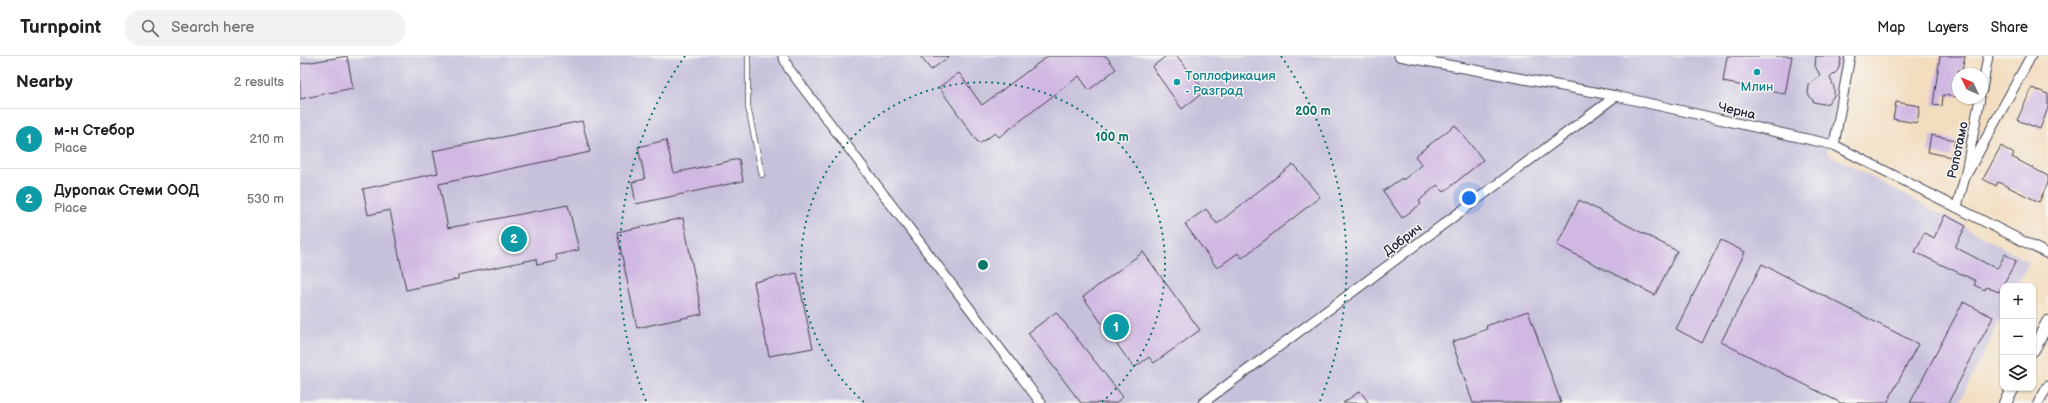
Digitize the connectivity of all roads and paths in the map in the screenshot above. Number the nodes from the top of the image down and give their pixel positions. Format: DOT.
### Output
graph roads {
  1 [pos="748,56"];
  2 [pos="783,56"];
  3 [pos="1399,56"];
  4 [pos="1850,56"];
  5 [pos="1988,56"];
  6 [pos="2031,56"];
  7 [pos="1986,68"];
  8 [pos="1616,96"];
  9 [pos="1979,104"];
  10 [pos="1834,145"];
  11 [pos="762,175"];
  12 [pos="1965,177"];
  13 [pos="1957,206"];
  14 [pos="2048,254"];
  15 [pos="2048,322"];
  16 [pos="2036,344"];
  17 [pos="2048,386"];
  18 [pos="2011,391"];
  19 [pos="1041,403"];
  20 [pos="1203,403"];
  21 [pos="2005,403"];
  22 [pos="2038,403"];
  1 -- 11 [label="lane"];
  2 -- 19 [label="street"];
  3 -- 8 [label="street, Черна"];
  4 -- 10 [label="street"];
  5 -- 7 [label="street"];
  6 -- 12 [label="street"];
  8 -- 10 [label="street, Черна"];
  8 -- 20 [label="street, Добрич"];
  9 -- 12 [label="street, Ропотамо"];
  10 -- 13 [label="street, Черна"];
  12 -- 13 [label="street, Ропотамо"];
  13 -- 14 [label="street, Черна"];
  15 -- 16 [label="street"];
  17 -- 22 [label="street"];
  18 -- 21 [label="street"];
}
